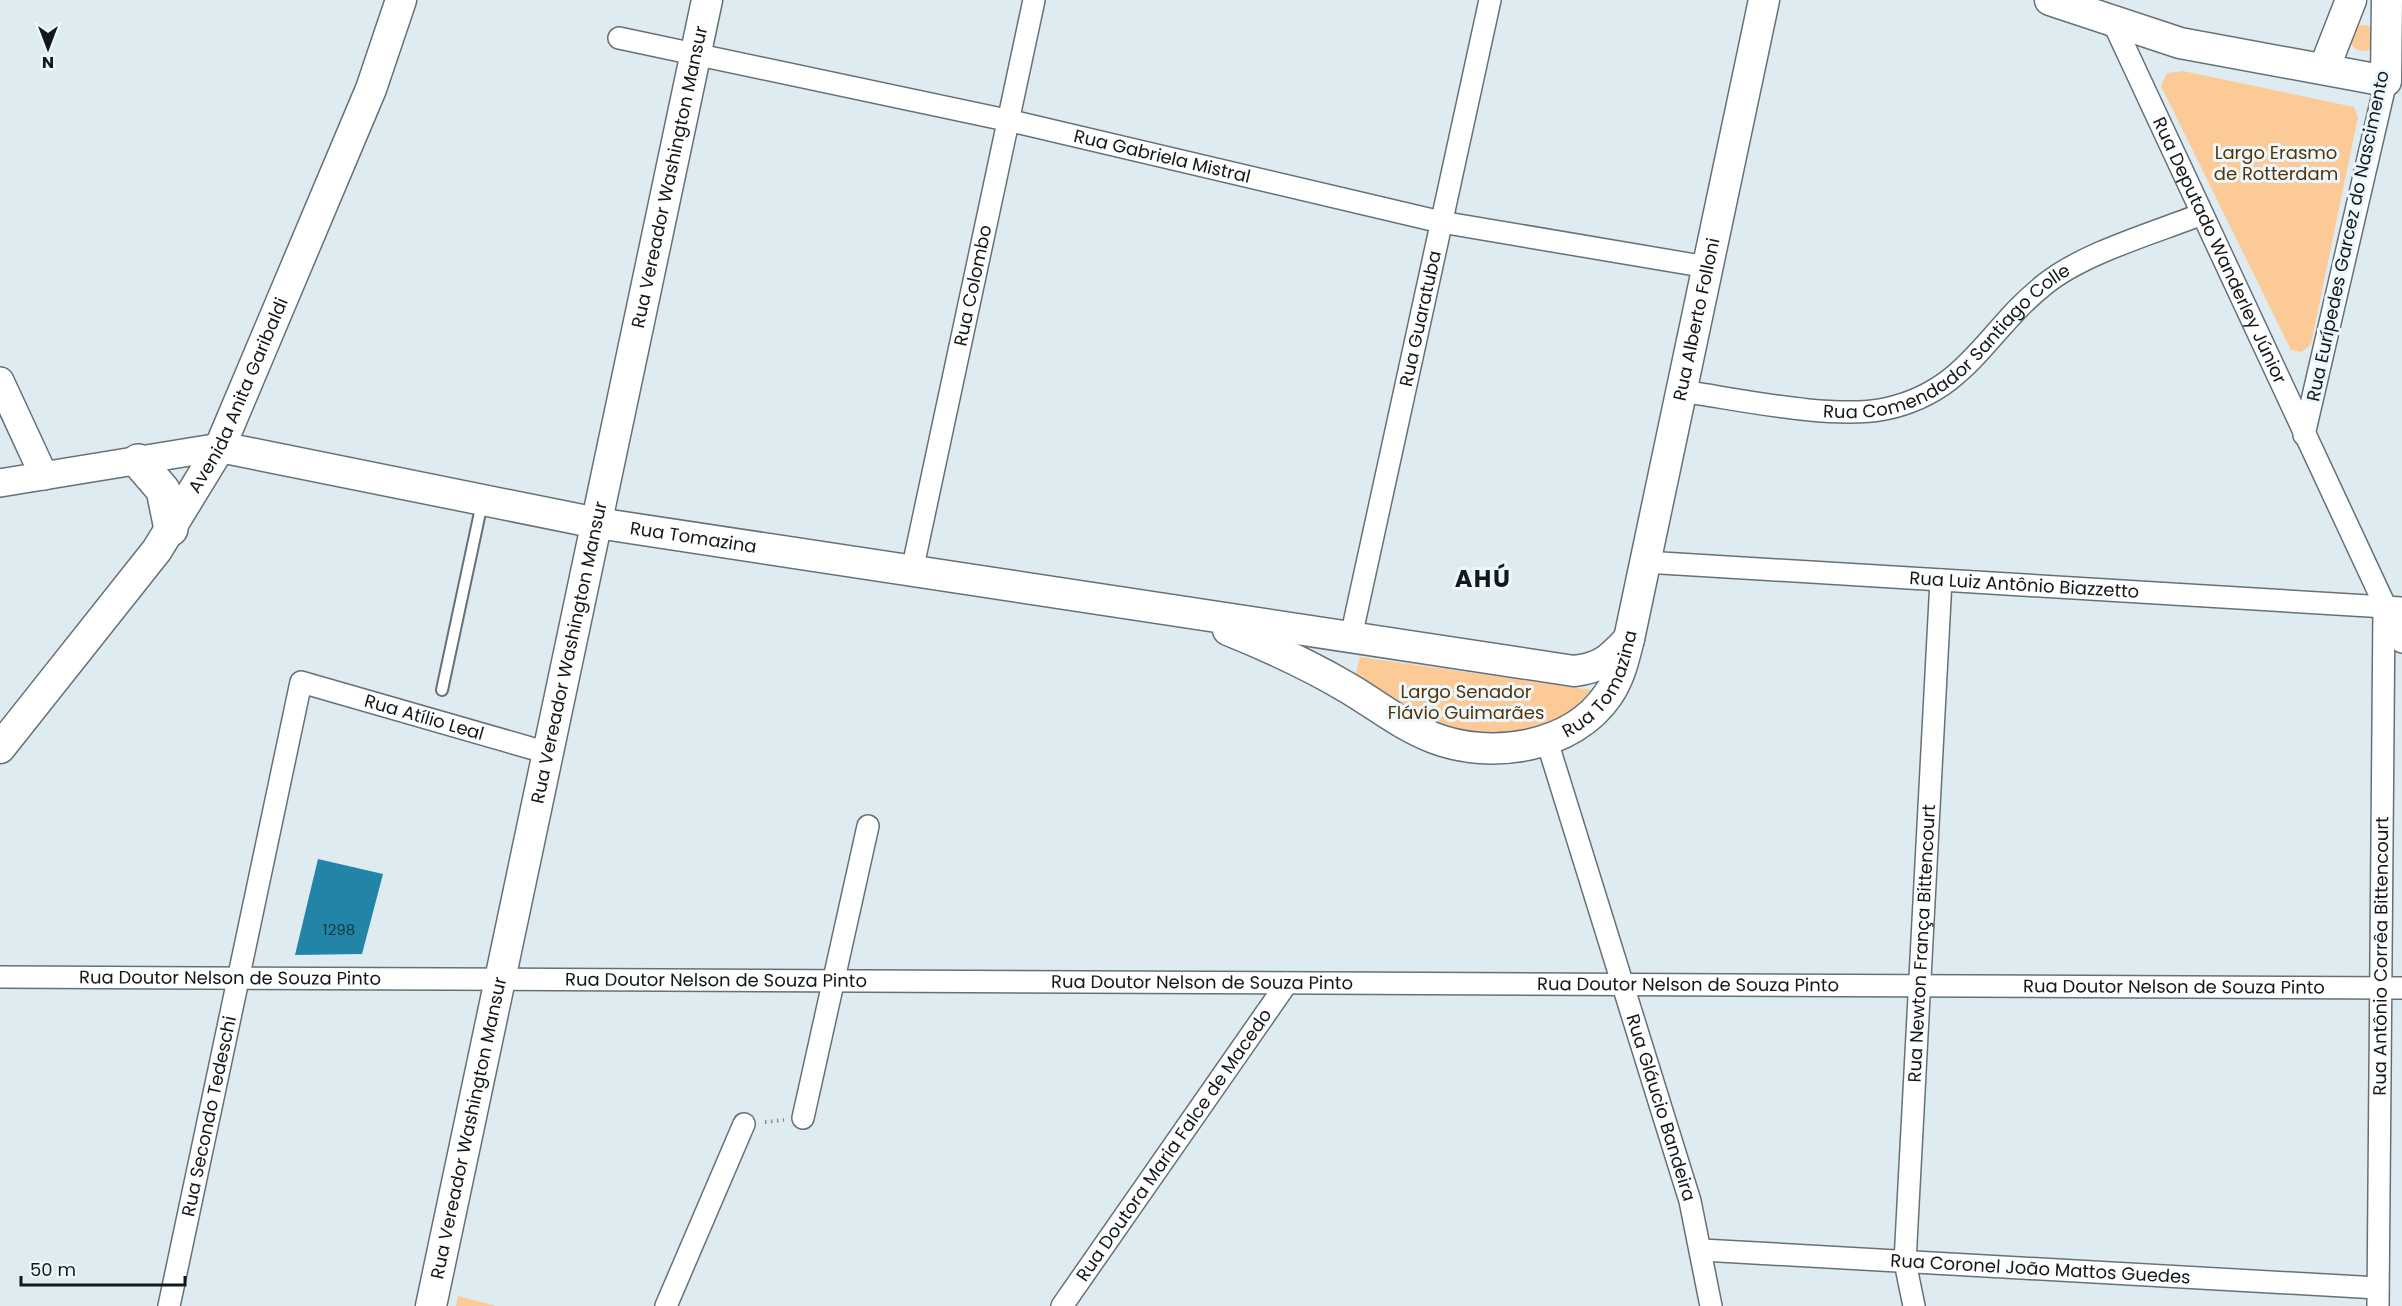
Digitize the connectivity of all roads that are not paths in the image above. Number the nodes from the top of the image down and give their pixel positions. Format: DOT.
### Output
graph roads {
  1 [pos="401,0"];
  2 [pos="707,0"];
  3 [pos="1034,0"];
  4 [pos="1490,0"];
  5 [pos="1764,0"];
  6 [pos="2050,0"];
  7 [pos="2351,0"];
  8 [pos="2387,0"];
  9 [pos="2113,22"];
  10 [pos="619,38"];
  11 [pos="696,54"];
  12 [pos="2324,69"];
  13 [pos="2394,82"];
  14 [pos="1009,120"];
  15 [pos="2202,214"];
  16 [pos="1441,222"];
  17 [pos="1707,267"];
  18 [pos="0,381"];
  19 [pos="1681,391"];
  20 [pos="2304,435"];
  21 [pos="220,447"];
  22 [pos="138,461"];
  23 [pos="44,476"];
  24 [pos="0,483"];
  25 [pos="482,500"];
  26 [pos="597,523"];
  27 [pos="171,529"];
  28 [pos="1645,561"];
  29 [pos="912,571"];
  30 [pos="1941,580"];
  31 [pos="1133,604"];
  32 [pos="2393,608"];
  33 [pos="1350,637"];
  34 [pos="1629,639"];
  35 [pos="2402,642"];
  36 [pos="301,682"];
  37 [pos="1351,689"];
  38 [pos="442,690"];
  39 [pos="1547,741"];
  40 [pos="0,748"];
  41 [pos="548,753"];
  42 [pos="868,826"];
  43 [pos="0,977"];
  44 [pos="238,978"];
  45 [pos="500,980"];
  46 [pos="833,981"];
  47 [pos="1287,983"];
  48 [pos="1621,984"];
  49 [pos="1919,986"];
  50 [pos="2381,988"];
  51 [pos="2402,988"];
  52 [pos="803,1118"];
  53 [pos="744,1124"];
  54 [pos="1702,1251"];
  55 [pos="1905,1262"];
  56 [pos="2378,1297"];
  57 [pos="169,1306"];
  58 [pos="431,1306"];
  59 [pos="666,1306"];
  60 [pos="1062,1306"];
  61 [pos="1711,1306"];
  62 [pos="1914,1306"];
  1 -- 21 [label="main road, Avenida Anita Garibaldi"];
  2 -- 11 [label="main road, Rua Vereador Washington Mansur"];
  3 -- 14 [label="street, Rua Colombo"];
  4 -- 16 [label="street, Rua Guaratuba"];
  5 -- 17 [label="main road, Rua Alberto Folloni"];
  6 -- 9 [label="main road"];
  7 -- 12 [label="main road"];
  8 -- 13 [label="main road, Rua Eurípedes Garcez do Nascimento"];
  9 -- 12 [label="main road"];
  9 -- 15 [label="street, Rua Deputado Wanderley Júnior"];
  10 -- 11 [label="street, Rua Gabriela Mistral"];
  11 -- 14 [label="street, Rua Gabriela Mistral"];
  11 -- 26 [label="main road, Rua Vereador Washington Mansur"];
  12 -- 13 [label="main road"];
  13 -- 20 [label="street, Rua Eurípedes Garcez do Nascimento"];
  14 -- 16 [label="street, Rua Gabriela Mistral"];
  14 -- 29 [label="street, Rua Colombo"];
  15 -- 19 [label="street, Rua Comendador Santiago Colle"];
  15 -- 20 [label="street, Rua Deputado Wanderley Júnior"];
  16 -- 17 [label="street, Rua Gabriela Mistral"];
  16 -- 33 [label="street, Rua Guaratuba"];
  17 -- 19 [label="main road, Rua Alberto Folloni"];
  18 -- 23 [label="street"];
  19 -- 28 [label="main road, Rua Alberto Folloni"];
  20 -- 32 [label="street, Rua Deputado Wanderley Júnior"];
  21 -- 22 [label="street"];
  21 -- 25 [label="main road, Rua Tomazina"];
  21 -- 27 [label="main road, Avenida Anita Garibaldi"];
  22 -- 23 [label="street"];
  22 -- 27 [label="main road"];
  23 -- 24 [label="street"];
  25 -- 26 [label="main road, Rua Tomazina"];
  25 -- 38 [label="lane"];
  26 -- 29 [label="main road, Rua Tomazina"];
  26 -- 41 [label="main road, Rua Vereador Washington Mansur"];
  27 -- 40 [label="main road, Avenida Anita Garibaldi"];
  28 -- 30 [label="street, Rua Luiz Antônio Biazzetto"];
  28 -- 34 [label="main road, Rua Alberto Folloni"];
  29 -- 31 [label="main road, Rua Tomazina"];
  30 -- 32 [label="street, Rua Luiz Antônio Biazzetto"];
  30 -- 49 [label="street, Rua Newton França Bittencourt"];
  31 -- 33 [label="main road, Rua Tomazina"];
  31 -- 37 [label="main road, Rua Tomazina"];
  32 -- 35 [label="street, Rua Deputado Wanderley Júnior"];
  32 -- 50 [label="street, Rua Antônio Corrêa Bittencourt"];
  33 -- 34 [label="main road, Rua Tomazina"];
  33 -- 37 [label="main road"];
  34 -- 39 [label="main road, Rua Tomazina"];
  36 -- 41 [label="street, Rua Atílio Leal"];
  36 -- 44 [label="street, Rua Secondo Tedeschi"];
  37 -- 39 [label="main road, Rua Tomazina"];
  39 -- 48 [label="street, Rua Gláucio Bandeira"];
  41 -- 45 [label="main road, Rua Vereador Washington Mansur"];
  42 -- 46 [label="street"];
  43 -- 44 [label="street, Rua Doutor Nelson de Souza Pinto"];
  44 -- 45 [label="street, Rua Doutor Nelson de Souza Pinto"];
  44 -- 57 [label="street, Rua Secondo Tedeschi"];
  45 -- 46 [label="street, Rua Doutor Nelson de Souza Pinto"];
  45 -- 58 [label="main road, Rua Vereador Washington Mansur"];
  46 -- 47 [label="street, Rua Doutor Nelson de Souza Pinto"];
  46 -- 52 [label="street"];
  47 -- 48 [label="street, Rua Doutor Nelson de Souza Pinto"];
  47 -- 60 [label="street, Rua Doutora Maria Falce de Macedo"];
  48 -- 49 [label="street, Rua Doutor Nelson de Souza Pinto"];
  48 -- 54 [label="street, Rua Gláucio Bandeira"];
  49 -- 50 [label="street, Rua Doutor Nelson de Souza Pinto"];
  49 -- 55 [label="street, Rua Newton França Bittencourt"];
  50 -- 51 [label="street, Rua Doutor Nelson de Souza Pinto"];
  50 -- 56 [label="street, Rua Antônio Corrêa Bittencourt"];
  53 -- 59 [label="street"];
  54 -- 55 [label="street, Rua Coronel João Mattos Guedes"];
  54 -- 61 [label="street, Rua Gláucio Bandeira"];
  55 -- 56 [label="street, Rua Coronel João Mattos Guedes"];
  55 -- 62 [label="street, Rua Newton França Bittencourt"];
}
